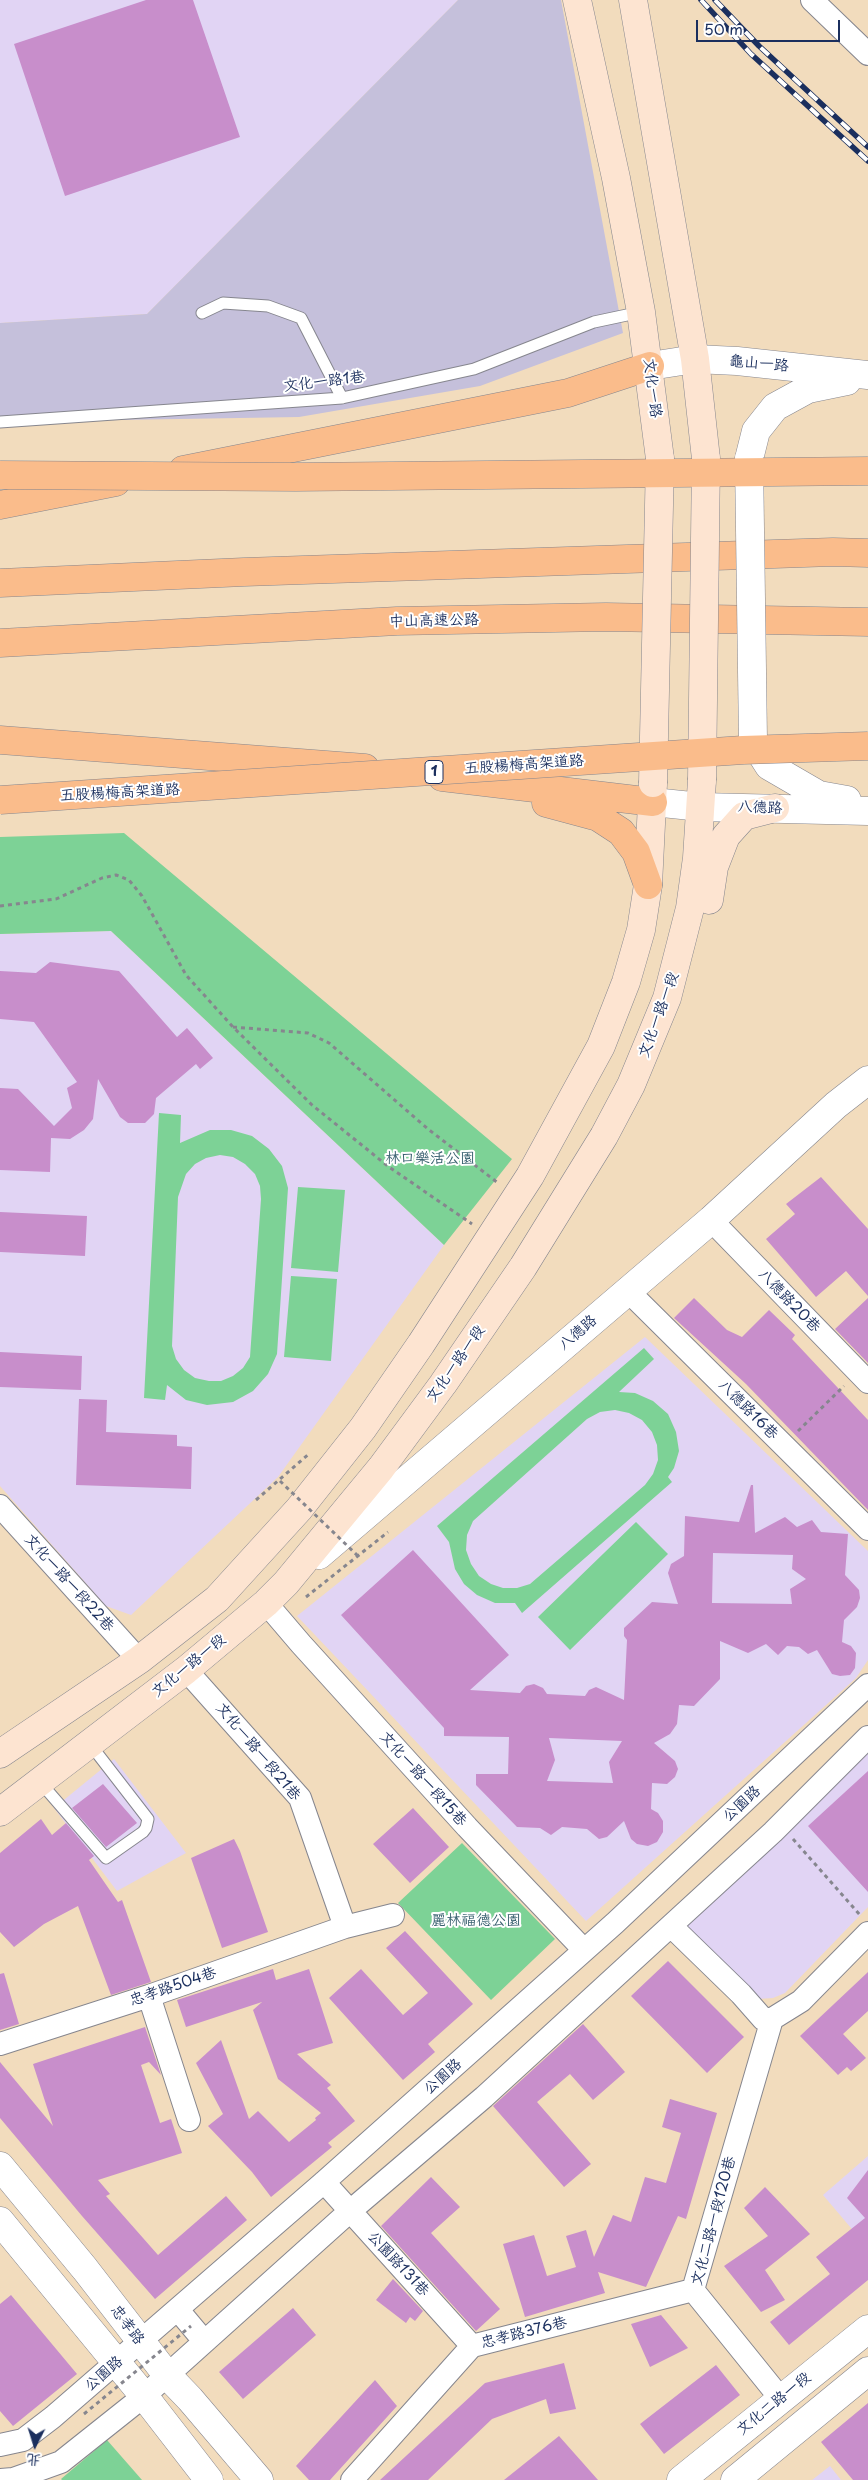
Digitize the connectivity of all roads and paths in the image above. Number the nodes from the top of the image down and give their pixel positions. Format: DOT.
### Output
graph roads {
  1 [pos="577,0"];
  2 [pos="633,0"];
  3 [pos="812,0"];
  4 [pos="868,54"];
  5 [pos="641,312"];
  6 [pos="202,313"];
  7 [pos="695,360"];
  8 [pos="650,366"];
  9 [pos="868,376"];
  10 [pos="342,398"];
  11 [pos="0,422"];
  12 [pos="868,471"];
  13 [pos="0,475"];
  14 [pos="0,505"];
  15 [pos="868,553"];
  16 [pos="0,583"];
  17 [pos="868,622"];
  18 [pos="0,643"];
  19 [pos="0,740"];
  20 [pos="868,746"];
  21 [pos="318,763"];
  22 [pos="653,792"];
  23 [pos="702,793"];
  24 [pos="0,800"];
  25 [pos="868,803"];
  26 [pos="775,808"];
  27 [pos="868,811"];
  28 [pos="648,885"];
  29 [pos="0,906"];
  30 [pos="233,1027"];
  31 [pos="654,1033"];
  32 [pos="868,1080"];
  33 [pos="516,1198"];
  34 [pos="711,1220"];
  35 [pos="491,1237"];
  36 [pos="628,1291"];
  37 [pos="863,1377"];
  38 [pos="783,1445"];
  39 [pos="310,1453"];
  40 [pos="280,1480"];
  41 [pos="256,1500"];
  42 [pos="0,1506"];
  43 [pos="866,1523"];
  44 [pos="388,1532"];
  45 [pos="358,1556"];
  46 [pos="331,1579"];
  47 [pos="286,1583"];
  48 [pos="266,1603"];
  49 [pos="139,1660"];
  50 [pos="186,1670"];
  51 [pos="868,1685"];
  52 [pos="868,1737"];
  53 [pos="90,1743"];
  54 [pos="0,1754"];
  55 [pos="40,1782"];
  56 [pos="0,1812"];
  57 [pos="780,1824"];
  58 [pos="393,1915"];
  59 [pos="868,1917"];
  60 [pos="670,1926"];
  61 [pos="345,1927"];
  62 [pos="868,1934"];
  63 [pos="584,1950"];
  64 [pos="149,1996"];
  65 [pos="772,2019"];
  66 [pos="0,2044"];
  67 [pos="189,2120"];
  68 [pos="0,2166"];
  69 [pos="324,2182"];
  70 [pos="349,2212"];
  71 [pos="0,2221"];
  72 [pos="693,2290"];
  73 [pos="191,2326"];
  74 [pos="868,2328"];
  75 [pos="140,2343"];
  76 [pos="472,2346"];
  77 [pos="116,2364"];
  78 [pos="868,2371"];
  79 [pos="167,2376"];
  80 [pos="144,2396"];
  81 [pos="781,2399"];
  82 [pos="84,2414"];
  83 [pos="23,2440"];
  84 [pos="0,2445"];
  85 [pos="44,2468"];
  86 [pos="1,2480"];
  87 [pos="209,2480"];
  88 [pos="259,2480"];
  89 [pos="352,2480"];
  90 [pos="681,2480"];
  91 [pos="735,2480"];
  1 -- 5 [label="main road, 文化一路"];
  2 -- 7 [label="main road"];
  3 -- 4 [label="street"];
  5 -- 8 [label="main road, 文化一路"];
  5 -- 10 [label="lane, 文化一路1巷"];
  6 -- 10 [label="lane"];
  7 -- 8 [label="street, 龜山一路"];
  7 -- 9 [label="street, 龜山一路"];
  7 -- 23 [label="main road, bridge"];
  8 -- 14 [label="highway"];
  8 -- 22 [label="main road, 文化一路, bridge"];
  9 -- 25 [label="street, bridge"];
  10 -- 11 [label="lane, 文化一路1巷"];
  12 -- 13 [label="highway, bridge"];
  15 -- 16 [label="highway"];
  17 -- 18 [label="highway, 中山高速公路"];
  19 -- 21 [label="highway"];
  20 -- 24 [label="highway, 五股楊梅高架道路 / 1, bridge"];
  21 -- 22 [label="highway"];
  21 -- 28 [label="highway"];
  22 -- 23 [label="street, 八德路"];
  22 -- 28 [label="main road"];
  23 -- 26 [label="street, 八德路"];
  23 -- 31 [label="main road, 文化一路一段"];
  26 -- 27 [label="street, 八德路"];
  26 -- 31 [label="main road"];
  28 -- 33 [label="main road"];
  29 -- 30 [label="path"];
  30 -- 33 [label="path"];
  30 -- 35 [label="path"];
  31 -- 47 [label="main road, 文化一路一段"];
  32 -- 34 [label="street, 八德路"];
  33 -- 35 [label="main road"];
  34 -- 36 [label="street, 八德路"];
  34 -- 37 [label="street, 八德路20巷"];
  35 -- 49 [label="main road"];
  36 -- 38 [label="street, 八德路16巷"];
  36 -- 47 [label="street, 八德路"];
  37 -- 38 [label="path"];
  38 -- 43 [label="street, 八德路16巷"];
  39 -- 40 [label="path"];
  40 -- 41 [label="path"];
  40 -- 45 [label="path, bridge"];
  42 -- 49 [label="street, 文化一路一段22巷"];
  44 -- 45 [label="path"];
  45 -- 46 [label="path"];
  47 -- 48 [label="main road, 文化一路一段"];
  48 -- 50 [label="main road, 文化一路一段"];
  48 -- 63 [label="street, 文化一路一段15巷"];
  49 -- 54 [label="main road"];
  50 -- 53 [label="main road, 文化一路一段"];
  50 -- 61 [label="street, 文化一路一段21巷"];
  51 -- 63 [label="street, 公園路"];
  52 -- 57 [label="street, 公園路"];
  53 -- 55 [label="main road, 文化一路一段"];
  53 -- 55 [label="lane"];
  55 -- 56 [label="main road, 文化一路一段"];
  57 -- 59 [label="path"];
  57 -- 60 [label="street, 公園路"];
  58 -- 61 [label="street, 忠孝路504巷"];
  60 -- 65 [label="street"];
  60 -- 70 [label="street, 公園路"];
  61 -- 64 [label="street, 忠孝路504巷"];
  62 -- 65 [label="street"];
  63 -- 69 [label="street, 公園路"];
  64 -- 66 [label="street, 忠孝路504巷"];
  64 -- 67 [label="street"];
  65 -- 72 [label="street, 文化二路一段120巷"];
  68 -- 75 [label="street, 忠孝路"];
  69 -- 70 [label="street, 公園路131巷"];
  69 -- 73 [label="street, 公園路"];
  70 -- 73 [label="street, 公園路"];
  70 -- 76 [label="street, 公園路131巷"];
  71 -- 77 [label="street"];
  72 -- 76 [label="street, 忠孝路376巷"];
  72 -- 81 [label="street, 文化二路一段120巷"];
  73 -- 75 [label="street, 公園路"];
  73 -- 79 [label="street, 公園路"];
  73 -- 82 [label="path, bridge"];
  74 -- 81 [label="street, 文化二路一段"];
  75 -- 77 [label="street, 公園路"];
  75 -- 79 [label="street, 忠孝路"];
  76 -- 89 [label="street, 忠孝路376巷"];
  77 -- 80 [label="street"];
  77 -- 83 [label="street, 公園路"];
  78 -- 91 [label="street"];
  79 -- 80 [label="street, 公園路"];
  79 -- 88 [label="street, 忠孝路"];
  80 -- 85 [label="street, 公園路"];
  80 -- 87 [label="street"];
  81 -- 90 [label="street, 文化二路一段"];
  83 -- 84 [label="street, 公園路"];
  83 -- 85 [label="street"];
  85 -- 86 [label="street, 公園路"];
}
